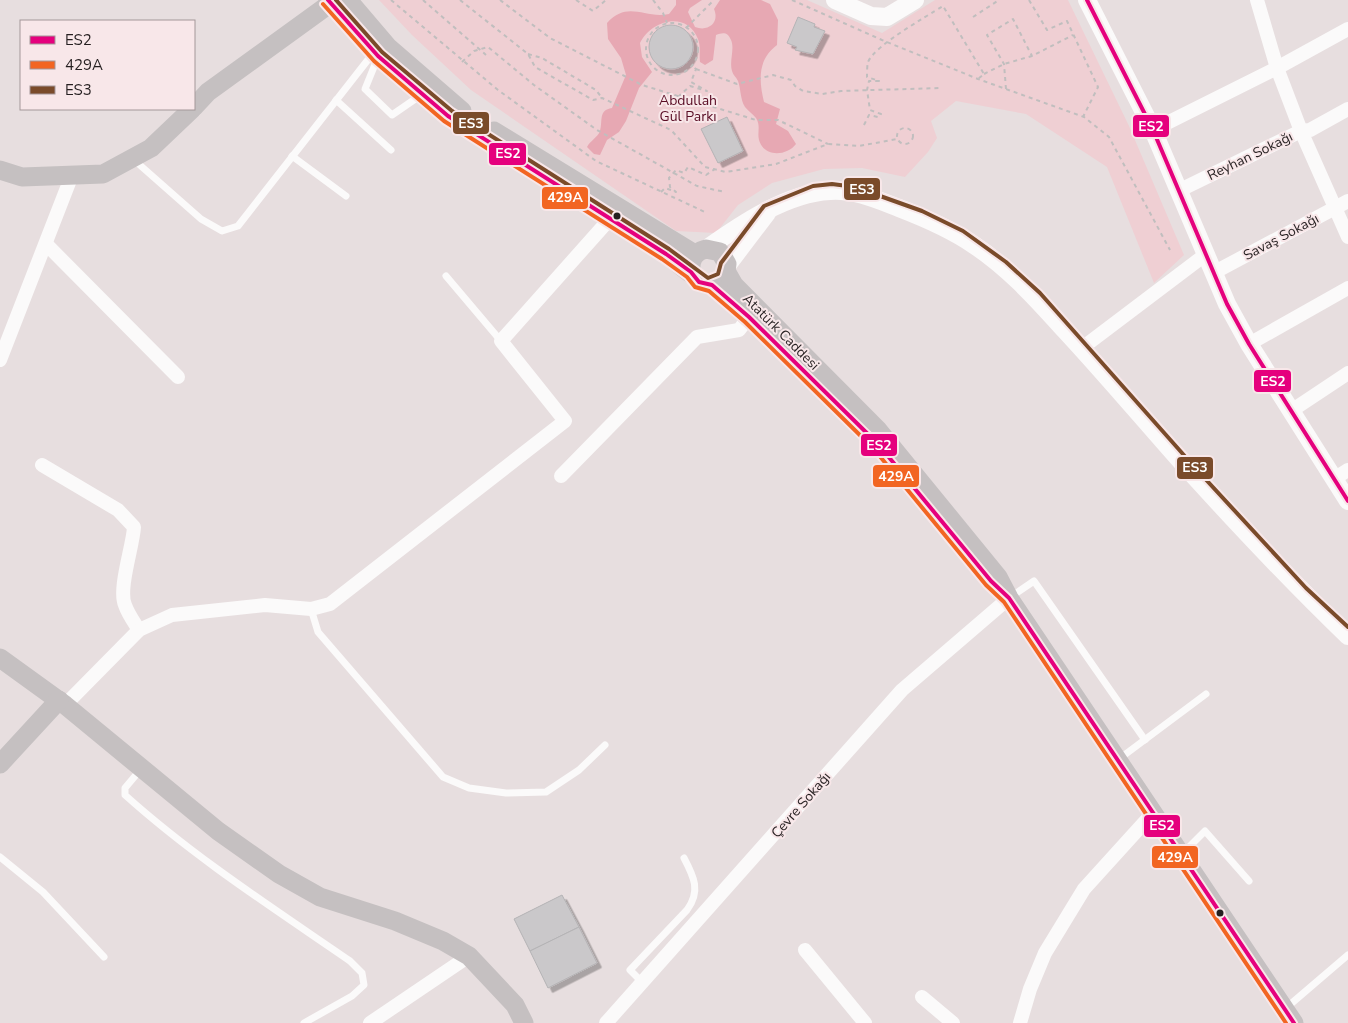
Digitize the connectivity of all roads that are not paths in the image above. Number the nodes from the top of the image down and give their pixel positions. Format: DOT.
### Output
graph roads {
  1 [pos="835,0"];
  2 [pos="915,0"];
  3 [pos="1087,0"];
  4 [pos="1257,0"];
  5 [pos="335,1"];
  6 [pos="1348,29"];
  7 [pos="376,54"];
  8 [pos="1277,68"];
  9 [pos="421,95"];
  10 [pos="336,100"];
  11 [pos="195,106"];
  12 [pos="191,110"];
  13 [pos="1348,110"];
  14 [pos="1153,130"];
  15 [pos="1301,131"];
  16 [pos="391,150"];
  17 [pos="292,156"];
  18 [pos="132,158"];
  19 [pos="0,170"];
  20 [pos="72,175"];
  21 [pos="1178,191"];
  22 [pos="346,196"];
  23 [pos="1348,201"];
  24 [pos="1335,209"];
  25 [pos="768,211"];
  26 [pos="614,214"];
  27 [pos="1348,237"];
  28 [pos="46,244"];
  29 [pos="1205,255"];
  30 [pos="697,258"];
  31 [pos="726,269"];
  32 [pos="1213,273"];
  33 [pos="446,276"];
  34 [pos="712,285"];
  35 [pos="1348,288"];
  36 [pos="749,317"];
  37 [pos="501,341"];
  38 [pos="1249,344"];
  39 [pos="1082,348"];
  40 [pos="0,360"];
  41 [pos="1348,373"];
  42 [pos="178,377"];
  43 [pos="1291,411"];
  44 [pos="42,465"];
  45 [pos="1341,474"];
  46 [pos="562,476"];
  47 [pos="1348,501"];
  48 [pos="1009,598"];
  49 [pos="311,609"];
  50 [pos="138,630"];
  51 [pos="1348,636"];
  52 [pos="0,658"];
  53 [pos="1206,694"];
  54 [pos="62,702"];
  55 [pos="1145,740"];
  56 [pos="605,745"];
  57 [pos="1117,761"];
  58 [pos="0,764"];
  59 [pos="141,769"];
  60 [pos="1152,814"];
  61 [pos="1182,854"];
  62 [pos="0,857"];
  63 [pos="684,858"];
  64 [pos="1248,881"];
  65 [pos="805,950"];
  66 [pos="1348,955"];
  67 [pos="469,956"];
  68 [pos="104,957"];
  69 [pos="642,982"];
  70 [pos="922,997"];
  71 [pos="1289,1016"];
  72 [pos="304,1023"];
  73 [pos="370,1023"];
  74 [pos="524,1023"];
  75 [pos="606,1023"];
  76 [pos="865,1023"];
  77 [pos="953,1023"];
  78 [pos="1020,1023"];
  1 -- 2 [label="street"];
  3 -- 14 [label="street"];
  4 -- 8 [label="street"];
  5 -- 7 [label="main road"];
  5 -- 11 [label="main road"];
  5 -- 26 [label="main road"];
  6 -- 8 [label="street"];
  7 -- 9 [label="main road"];
  7 -- 9 [label="lane"];
  7 -- 10 [label="lane"];
  8 -- 14 [label="street"];
  8 -- 15 [label="street"];
  9 -- 26 [label="main road"];
  10 -- 16 [label="lane"];
  10 -- 17 [label="lane"];
  12 -- 18 [label="main road"];
  13 -- 15 [label="street, Reyhan Sokağı"];
  14 -- 21 [label="street"];
  15 -- 21 [label="street, Reyhan Sokağı"];
  15 -- 24 [label="street"];
  17 -- 18 [label="lane"];
  17 -- 22 [label="lane"];
  18 -- 20 [label="main road"];
  19 -- 20 [label="main road"];
  20 -- 28 [label="street"];
  21 -- 29 [label="street"];
  23 -- 24 [label="street, Savaş Sokağı"];
  24 -- 27 [label="street"];
  24 -- 32 [label="street, Savaş Sokağı"];
  25 -- 30 [label="street"];
  25 -- 31 [label="street"];
  25 -- 39 [label="street"];
  26 -- 30 [label="main road"];
  26 -- 37 [label="street"];
  28 -- 40 [label="street"];
  28 -- 42 [label="street"];
  29 -- 32 [label="street"];
  29 -- 39 [label="street"];
  30 -- 31 [label="main road"];
  30 -- 34 [label="main road"];
  31 -- 34 [label="main road"];
  31 -- 48 [label="main road, Atatürk Caddesi"];
  32 -- 38 [label="street"];
  33 -- 37 [label="lane"];
  34 -- 36 [label="main road"];
  35 -- 38 [label="street"];
  36 -- 46 [label="street"];
  36 -- 48 [label="main road"];
  37 -- 49 [label="street"];
  38 -- 43 [label="street"];
  39 -- 51 [label="street"];
  41 -- 43 [label="street"];
  43 -- 45 [label="street"];
  44 -- 50 [label="street"];
  45 -- 47 [label="street"];
  48 -- 55 [label="lane"];
  48 -- 57 [label="main road, Atatürk Caddesi"];
  48 -- 69 [label="street, Çevre Sokağı"];
  49 -- 50 [label="street"];
  49 -- 56 [label="lane"];
  50 -- 54 [label="street"];
  52 -- 54 [label="main road"];
  53 -- 55 [label="lane"];
  54 -- 58 [label="main road"];
  54 -- 59 [label="main road"];
  55 -- 57 [label="lane"];
  57 -- 60 [label="main road, Atatürk Caddesi"];
  59 -- 67 [label="main road"];
  59 -- 72 [label="lane"];
  60 -- 61 [label="main road, Atatürk Caddesi"];
  60 -- 78 [label="street"];
  61 -- 64 [label="lane"];
  61 -- 71 [label="main road, Atatürk Caddesi"];
  62 -- 68 [label="lane"];
  63 -- 69 [label="lane"];
  65 -- 76 [label="street"];
  66 -- 71 [label="lane"];
  67 -- 73 [label="street"];
  67 -- 74 [label="main road"];
  69 -- 75 [label="street, Çevre Sokağı"];
  70 -- 77 [label="street"];
}
